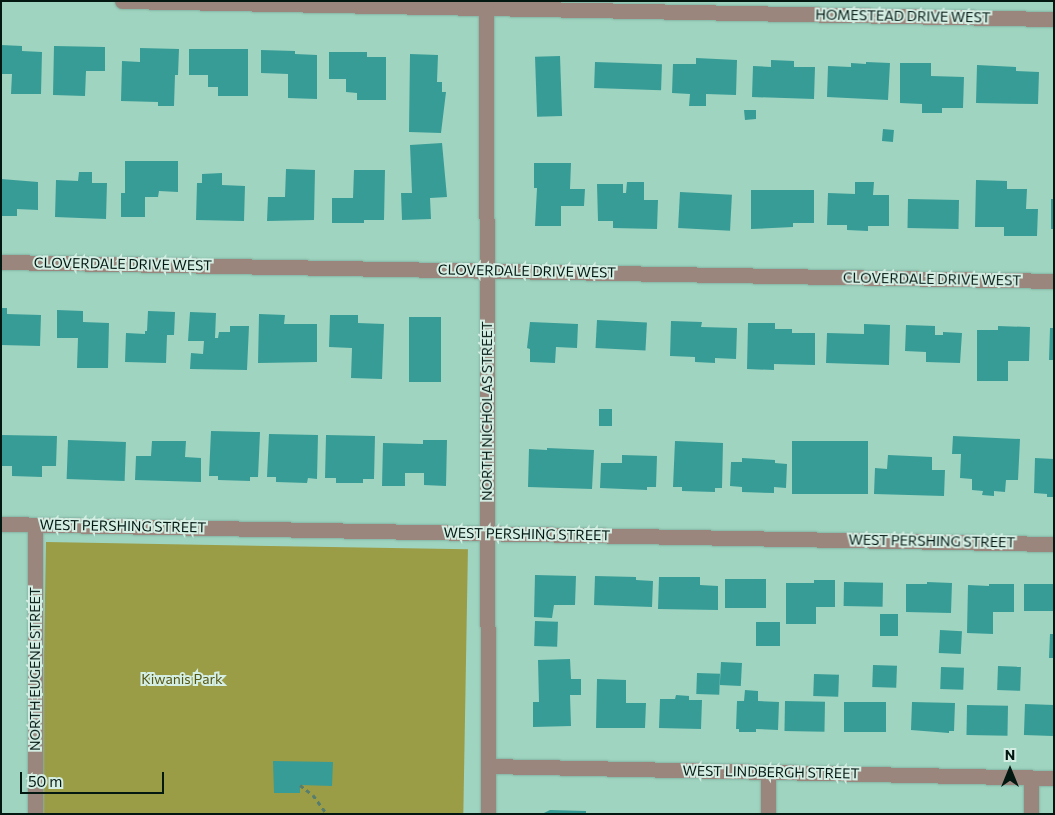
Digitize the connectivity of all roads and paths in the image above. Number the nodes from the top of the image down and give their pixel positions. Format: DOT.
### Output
graph roads {
  1 [pos="122,1"];
  2 [pos="486,8"];
  3 [pos="1054,19"];
  4 [pos="1,262"];
  5 [pos="486,271"];
  6 [pos="1054,281"];
  7 [pos="1,524"];
  8 [pos="35,525"];
  9 [pos="488,534"];
  10 [pos="1054,544"];
  11 [pos="488,766"];
  12 [pos="768,772"];
  13 [pos="1031,778"];
  14 [pos="1054,778"];
  15 [pos="300,785"];
  16 [pos="35,814"];
  17 [pos="327,814"];
  18 [pos="488,814"];
  19 [pos="768,814"];
  20 [pos="1031,814"];
  1 -- 2 [label="street, HOMESTEAD DRIVE WEST"];
  2 -- 3 [label="street, HOMESTEAD DRIVE WEST"];
  2 -- 5 [label="street, NORTH NICHOLAS STREET"];
  4 -- 5 [label="street, CLOVERDALE DRIVE WEST"];
  5 -- 6 [label="street, CLOVERDALE DRIVE WEST"];
  5 -- 9 [label="street, NORTH NICHOLAS STREET"];
  7 -- 8 [label="street, WEST PERSHING STREET"];
  8 -- 9 [label="street, WEST PERSHING STREET"];
  8 -- 16 [label="street, NORTH EUGENE STREET"];
  9 -- 10 [label="street, WEST PERSHING STREET"];
  9 -- 11 [label="street, NORTH NICHOLAS STREET"];
  11 -- 12 [label="street, WEST LINDBERGH STREET"];
  11 -- 18 [label="street, NORTH NICHOLAS STREET"];
  12 -- 13 [label="street, WEST LINDBERGH STREET"];
  12 -- 19 [label="street"];
  13 -- 14 [label="street, WEST LINDBERGH STREET"];
  13 -- 20 [label="street"];
  15 -- 17 [label="path"];
}
